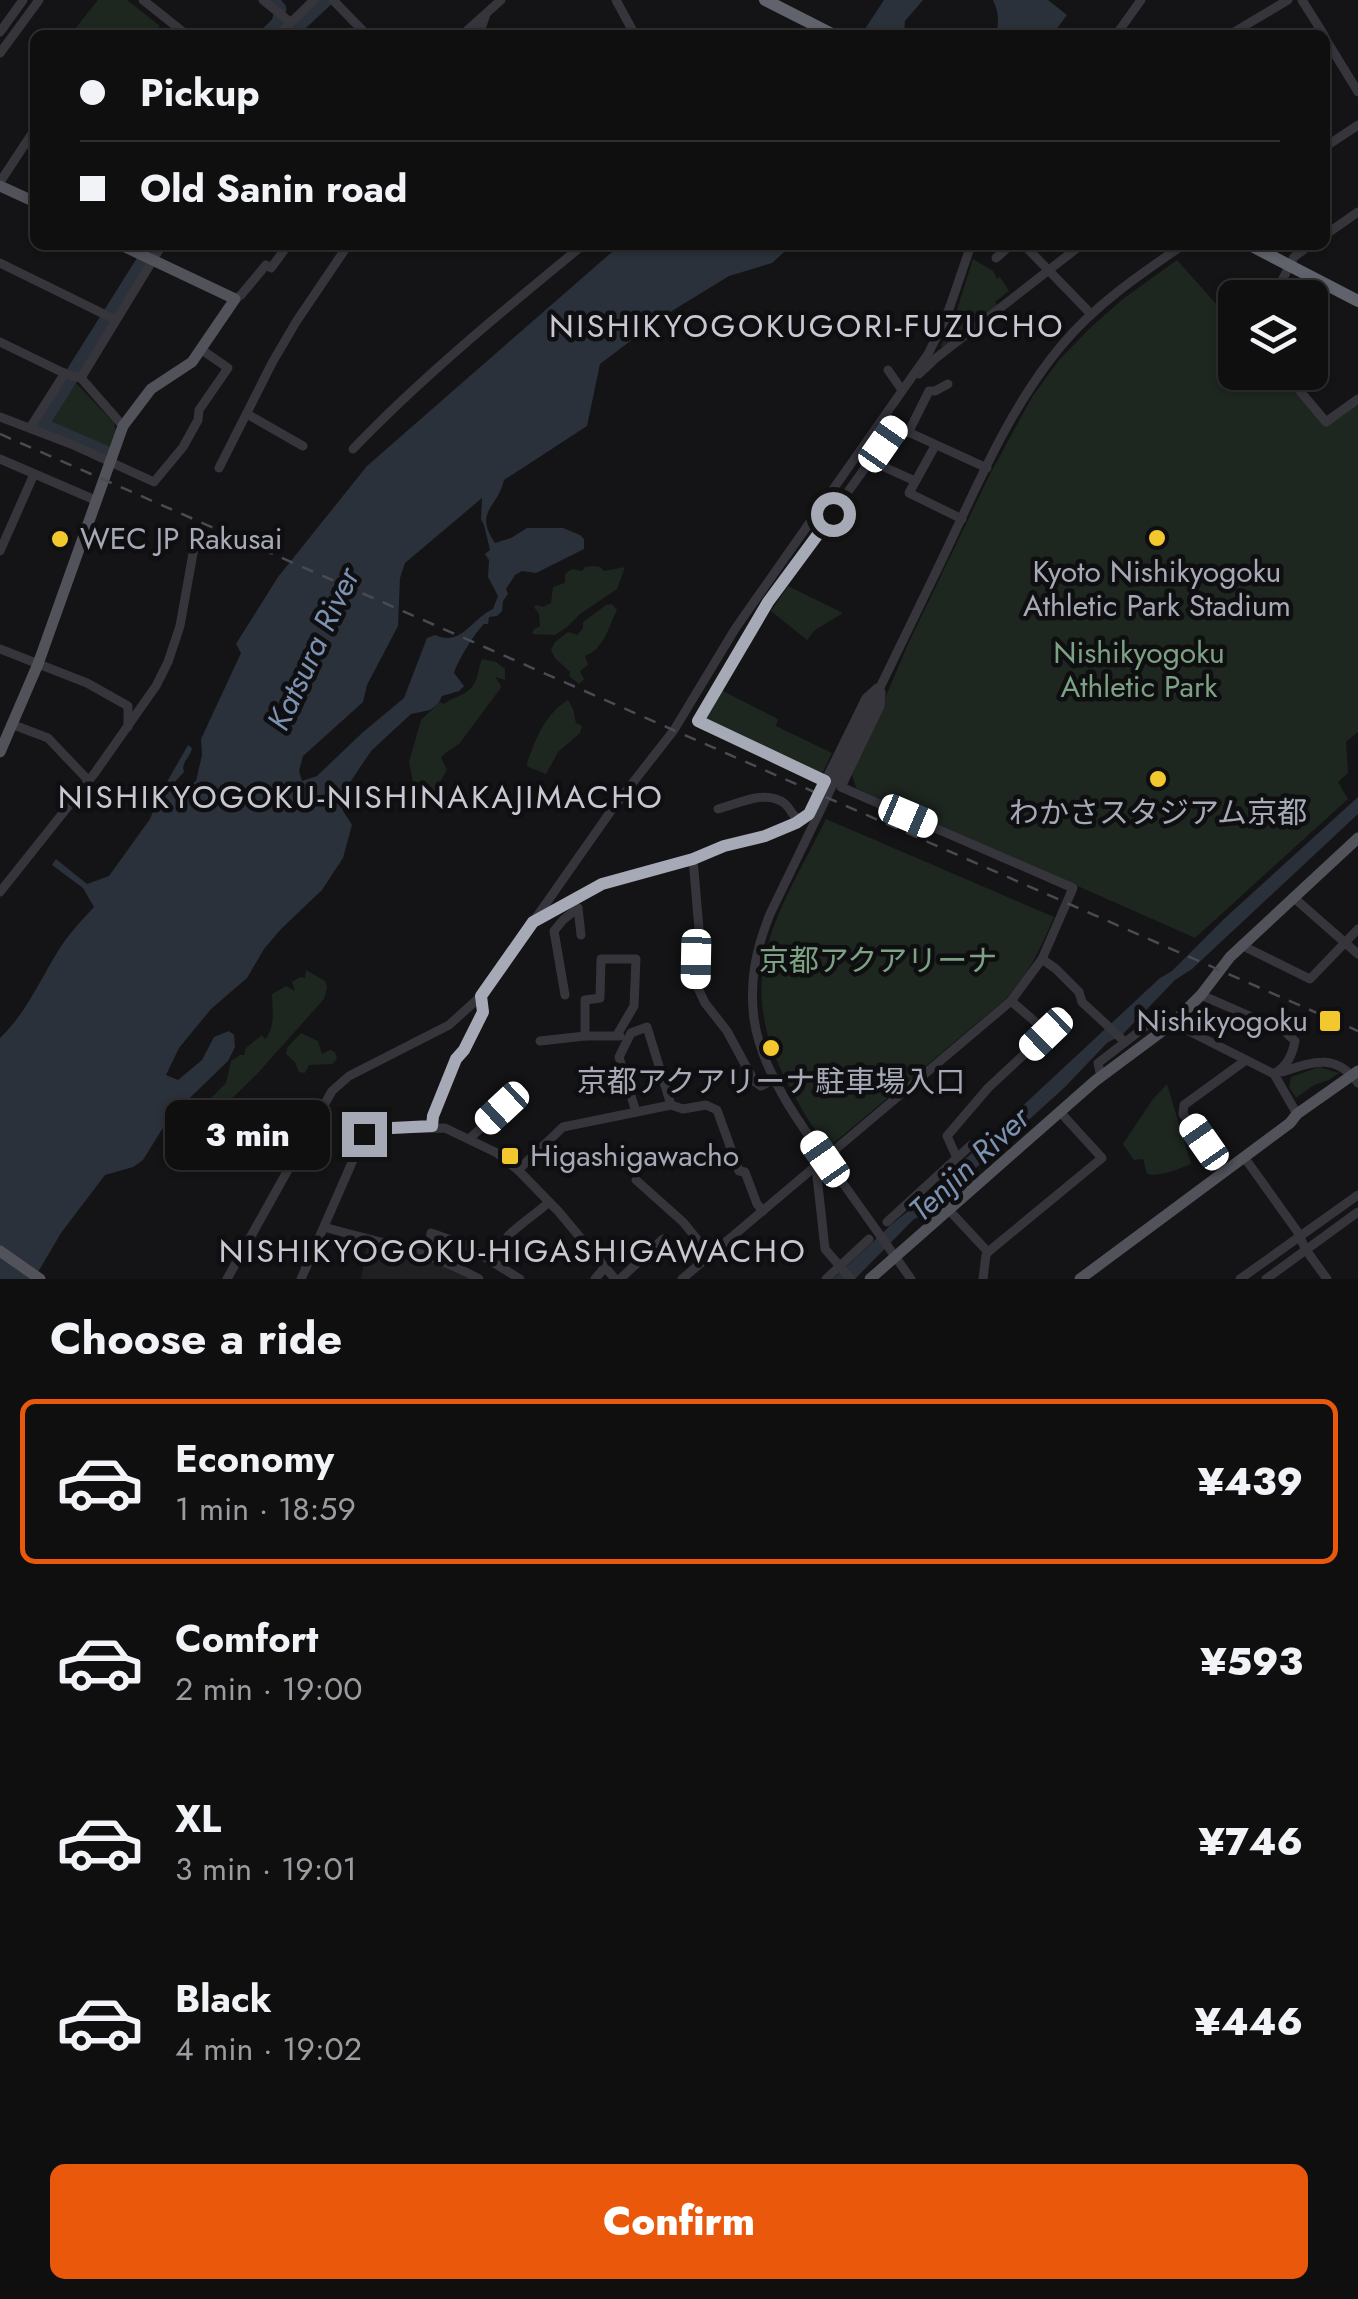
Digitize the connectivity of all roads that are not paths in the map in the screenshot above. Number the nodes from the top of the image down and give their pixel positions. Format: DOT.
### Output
graph roads {
  1 [pos="24,0"];
  2 [pos="38,0"];
  3 [pos="142,0"];
  4 [pos="263,0"];
  5 [pos="314,0"];
  6 [pos="334,0"];
  7 [pos="500,0"];
  8 [pos="616,0"];
  9 [pos="765,0"];
  10 [pos="1141,0"];
  11 [pos="1288,0"];
  12 [pos="1302,0"];
  13 [pos="487,12"];
  14 [pos="290,22"];
  15 [pos="181,30"];
  16 [pos="283,30"];
  17 [pos="362,30"];
  18 [pos="467,30"];
  19 [pos="481,30"];
  20 [pos="632,30"];
  21 [pos="824,30"];
  22 [pos="1120,30"];
  23 [pos="1237,30"];
  24 [pos="1320,30"];
  25 [pos="0,32"];
  26 [pos="0,53"];
  27 [pos="1330,57"];
  28 [pos="1358,92"];
  29 [pos="1358,125"];
  30 [pos="30,138"];
  31 [pos="1330,144"];
  32 [pos="1,189"];
  33 [pos="30,200"];
  34 [pos="1358,212"];
  35 [pos="1330,232"];
  36 [pos="132,250"];
  37 [pos="157,250"];
  38 [pos="284,250"];
  39 [pos="345,250"];
  40 [pos="577,250"];
  41 [pos="969,250"];
  42 [pos="1005,250"];
  43 [pos="1029,250"];
  44 [pos="1075,250"];
  45 [pos="1176,250"];
  46 [pos="1260,250"];
  47 [pos="1304,250"];
  48 [pos="149,258"];
  49 [pos="996,258"];
  50 [pos="0,263"];
  51 [pos="1289,265"];
  52 [pos="1049,271"];
  53 [pos="1282,280"];
  54 [pos="234,299"];
  55 [pos="1358,301"];
  56 [pos="1091,314"];
  57 [pos="112,317"];
  58 [pos="0,342"];
  59 [pos="202,350"];
  60 [pos="888,370"];
  61 [pos="73,376"];
  62 [pos="948,384"];
  63 [pos="902,390"];
  64 [pos="1299,390"];
  65 [pos="1358,399"];
  66 [pos="247,414"];
  67 [pos="0,417"];
  68 [pos="123,426"];
  69 [pos="30,428"];
  70 [pos="908,433"];
  71 [pos="303,446"];
  72 [pos="935,446"];
  73 [pos="352,450"];
  74 [pos="0,459"];
  75 [pos="870,461"];
  76 [pos="109,462"];
  77 [pos="219,468"];
  78 [pos="987,468"];
  79 [pos="34,474"];
  80 [pos="916,481"];
  81 [pos="95,500"];
  82 [pos="962,519"];
  83 [pos="197,531"];
  84 [pos="0,552"];
  85 [pos="0,649"];
  86 [pos="38,664"];
  87 [pos="882,683"];
  88 [pos="128,727"];
  89 [pos="6,731"];
  90 [pos="0,752"];
  91 [pos="88,780"];
  92 [pos="825,781"];
  93 [pos="718,810"];
  94 [pos="802,820"];
  95 [pos="1358,838"];
  96 [pos="1348,847"];
  97 [pos="1358,858"];
  98 [pos="693,859"];
  99 [pos="0,892"];
  100 [pos="1292,897"];
  101 [pos="578,904"];
  102 [pos="533,922"];
  103 [pos="1358,928"];
  104 [pos="581,936"];
  105 [pos="1345,942"];
  106 [pos="1242,946"];
  107 [pos="1358,954"];
  108 [pos="1042,959"];
  109 [pos="565,995"];
  110 [pos="1202,995"];
  111 [pos="481,996"];
  112 [pos="1010,1001"];
  113 [pos="1173,1022"];
  114 [pos="617,1034"];
  115 [pos="585,1036"];
  116 [pos="628,1040"];
  117 [pos="1123,1040"];
  118 [pos="540,1041"];
  119 [pos="1246,1060"];
  120 [pos="1274,1074"];
  121 [pos="1101,1077"];
  122 [pos="1356,1077"];
  123 [pos="776,1078"];
  124 [pos="671,1105"];
  125 [pos="502,1108"];
  126 [pos="636,1112"];
  127 [pos="1060,1112"];
  128 [pos="1296,1114"];
  129 [pos="432,1126"];
  130 [pos="469,1139"];
  131 [pos="971,1145"];
  132 [pos="1244,1156"];
  133 [pos="956,1158"];
  134 [pos="825,1159"];
  135 [pos="816,1166"];
  136 [pos="518,1170"];
  137 [pos="1224,1172"];
  138 [pos="636,1180"];
  139 [pos="1358,1195"];
  140 [pos="549,1202"];
  141 [pos="948,1209"];
  142 [pos="762,1211"];
  143 [pos="1358,1212"];
  144 [pos="887,1222"];
  145 [pos="324,1227"];
  146 [pos="508,1236"];
  147 [pos="874,1236"];
  148 [pos="1300,1236"];
  149 [pos="662,1239"];
  150 [pos="1306,1250"];
  151 [pos="0,1251"];
  152 [pos="988,1252"];
  153 [pos="893,1254"];
  154 [pos="710,1255"];
  155 [pos="429,1256"];
  156 [pos="605,1267"];
  157 [pos="841,1267"];
  158 [pos="40,1279"];
  159 [pos="227,1279"];
  160 [pos="301,1279"];
  161 [pos="479,1279"];
  162 [pos="520,1279"];
  163 [pos="595,1279"];
  164 [pos="618,1279"];
  165 [pos="682,1279"];
  166 [pos="826,1279"];
  167 [pos="851,1279"];
  168 [pos="870,1279"];
  169 [pos="911,1279"];
  170 [pos="983,1279"];
  171 [pos="1080,1279"];
  172 [pos="1240,1279"];
  173 [pos="1266,1279"];
  174 [pos="1328,1279"];
  1 -- 25 [label="street"];
  2 -- 26 [label="street"];
  3 -- 15 [label="street"];
  4 -- 14 [label="street"];
  5 -- 14 [label="street"];
  6 -- 17 [label="street"];
  7 -- 13 [label="street"];
  8 -- 20 [label="street"];
  9 -- 21 [label="highway"];
  10 -- 22 [label="street"];
  11 -- 23 [label="street"];
  12 -- 24 [label="street"];
  13 -- 18 [label="street"];
  13 -- 19 [label="street"];
  14 -- 16 [label="street"];
  27 -- 28 [label="street"];
  29 -- 31 [label="street"];
  30 -- 32 [label="street"];
  32 -- 33 [label="main road"];
  34 -- 35 [label="street"];
  36 -- 48 [label="main road"];
  37 -- 48 [label="street"];
  38 -- 54 [label="street"];
  39 -- 66 [label="street"];
  40 -- 73 [label="street"];
  41 -- 63 [label="street"];
  42 -- 49 [label="street"];
  43 -- 52 [label="street"];
  44 -- 52 [label="street"];
  45 -- 56 [label="street"];
  46 -- 51 [label="highway"];
  47 -- 51 [label="street"];
  48 -- 54 [label="main road"];
  48 -- 57 [label="street"];
  50 -- 57 [label="street"];
  51 -- 53 [label="street"];
  51 -- 55 [label="highway"];
  52 -- 56 [label="street"];
  52 -- 63 [label="street"];
  54 -- 59 [label="main road"];
  56 -- 78 [label="street"];
  57 -- 61 [label="street"];
  58 -- 61 [label="street"];
  59 -- 68 [label="main road"];
  59 -- 76 [label="street"];
  60 -- 63 [label="street"];
  61 -- 68 [label="street"];
  61 -- 69 [label="street"];
  62 -- 70 [label="street"];
  63 -- 102 [label="street"];
  64 -- 65 [label="street"];
  66 -- 71 [label="street"];
  66 -- 77 [label="street"];
  67 -- 69 [label="street"];
  68 -- 76 [label="main road"];
  69 -- 76 [label="street"];
  70 -- 72 [label="street"];
  70 -- 75 [label="street"];
  72 -- 78 [label="street"];
  72 -- 80 [label="street"];
  74 -- 79 [label="street"];
  75 -- 80 [label="street"];
  75 -- 92 [label="street"];
  76 -- 81 [label="main road"];
  78 -- 82 [label="street"];
  79 -- 81 [label="street"];
  79 -- 84 [label="street"];
  80 -- 82 [label="street"];
  81 -- 86 [label="main road"];
  82 -- 87 [label="street"];
  83 -- 88 [label="street"];
  85 -- 86 [label="street"];
  86 -- 88 [label="street"];
  86 -- 89 [label="main road"];
  87 -- 92 [label="street"];
  87 -- 108 [label="street"];
  87 -- 123 [label="street"];
  88 -- 91 [label="street"];
  89 -- 90 [label="main road"];
  89 -- 91 [label="street"];
  91 -- 99 [label="street"];
  92 -- 94 [label="street"];
  93 -- 94 [label="street"];
  94 -- 98 [label="street"];
  95 -- 96 [label="main road"];
  96 -- 97 [label="street"];
  96 -- 100 [label="main road"];
  98 -- 101 [label="street"];
  98 -- 123 [label="street"];
  100 -- 105 [label="street"];
  100 -- 106 [label="main road"];
  101 -- 102 [label="street"];
  101 -- 104 [label="street"];
  101 -- 109 [label="street"];
  102 -- 111 [label="street"];
  103 -- 105 [label="street"];
  105 -- 106 [label="street"];
  105 -- 107 [label="street"];
  106 -- 110 [label="main road"];
  108 -- 112 [label="street"];
  108 -- 117 [label="street"];
  110 -- 113 [label="main road"];
  110 -- 120 [label="street"];
  111 -- 129 [label="street"];
  111 -- 159 [label="street"];
  112 -- 133 [label="street"];
  112 -- 134 [label="street"];
  113 -- 117 [label="street"];
  113 -- 119 [label="street"];
  113 -- 121 [label="main road"];
  114 -- 115 [label="street"];
  114 -- 115 [label="street"];
  114 -- 116 [label="street"];
  115 -- 118 [label="street"];
  116 -- 124 [label="street"];
  116 -- 126 [label="street"];
  117 -- 121 [label="street"];
  119 -- 120 [label="street"];
  119 -- 137 [label="street"];
  120 -- 122 [label="street"];
  120 -- 128 [label="street"];
  121 -- 127 [label="main road"];
  122 -- 128 [label="main road"];
  123 -- 134 [label="street"];
  124 -- 126 [label="street"];
  124 -- 142 [label="street"];
  125 -- 130 [label="street"];
  126 -- 136 [label="street"];
  127 -- 141 [label="main road"];
  127 -- 152 [label="street"];
  128 -- 132 [label="main road"];
  129 -- 130 [label="street"];
  129 -- 145 [label="street"];
  130 -- 136 [label="street"];
  131 -- 133 [label="street"];
  132 -- 137 [label="main road"];
  132 -- 148 [label="street"];
  133 -- 144 [label="street"];
  134 -- 135 [label="street"];
  134 -- 147 [label="street"];
  135 -- 142 [label="street"];
  135 -- 157 [label="street"];
  136 -- 140 [label="street"];
  137 -- 171 [label="main road"];
  138 -- 154 [label="street"];
  139 -- 148 [label="street"];
  140 -- 146 [label="street"];
  140 -- 156 [label="street"];
  141 -- 152 [label="street"];
  141 -- 153 [label="main road"];
  142 -- 154 [label="street"];
  143 -- 150 [label="street"];
  145 -- 155 [label="street"];
  145 -- 160 [label="street"];
  147 -- 153 [label="street"];
  147 -- 157 [label="street"];
  148 -- 150 [label="street"];
  148 -- 172 [label="street"];
  149 -- 164 [label="street"];
  150 -- 173 [label="street"];
  150 -- 174 [label="street"];
  151 -- 158 [label="main road"];
  152 -- 170 [label="street"];
  153 -- 168 [label="main road"];
  153 -- 169 [label="street"];
  154 -- 165 [label="street"];
  155 -- 161 [label="street"];
  155 -- 162 [label="street"];
  156 -- 163 [label="street"];
  156 -- 164 [label="street"];
  157 -- 166 [label="street"];
  157 -- 167 [label="street"];
}
